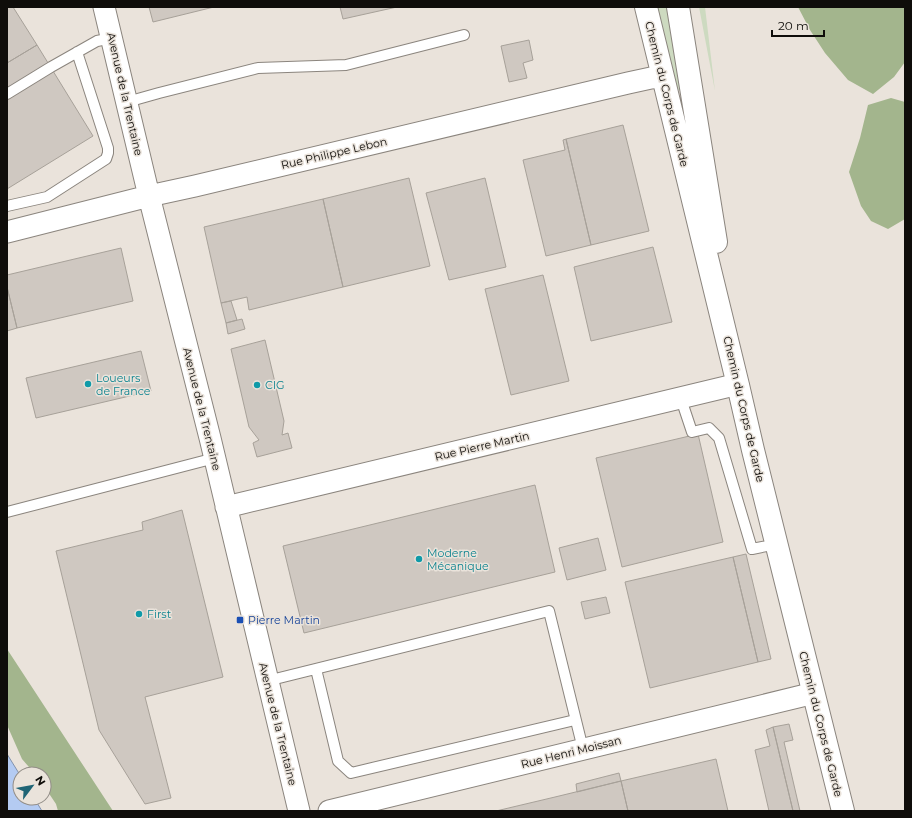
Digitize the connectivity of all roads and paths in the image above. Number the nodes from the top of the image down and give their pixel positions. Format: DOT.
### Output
graph roads {
  1 [pos="104,7"];
  2 [pos="646,7"];
  3 [pos="678,7"];
  4 [pos="464,35"];
  5 [pos="112,38"];
  6 [pos="77,52"];
  7 [pos="662,77"];
  8 [pos="7,94"];
  9 [pos="127,102"];
  10 [pos="149,196"];
  11 [pos="7,206"];
  12 [pos="7,232"];
  13 [pos="738,385"];
  14 [pos="681,399"];
  15 [pos="215,458"];
  16 [pos="226,507"];
  17 [pos="7,512"];
  18 [pos="777,544"];
  19 [pos="316,669"];
  20 [pos="267,681"];
  21 [pos="813,695"];
  22 [pos="576,720"];
  23 [pos="583,750"];
  24 [pos="298,811"];
  25 [pos="329,811"];
  26 [pos="843,811"];
  1 -- 5 [label="street, Avenue de la Trentaine"];
  2 -- 7 [label="street, Chemin du Corps de Garde"];
  3 -- 13 [label="street"];
  4 -- 9 [label="lane"];
  5 -- 6 [label="lane"];
  5 -- 9 [label="street, Avenue de la Trentaine"];
  6 -- 8 [label="lane"];
  6 -- 11 [label="lane"];
  7 -- 10 [label="street, Rue Philippe Lebon"];
  7 -- 13 [label="street, Chemin du Corps de Garde"];
  9 -- 10 [label="street, Avenue de la Trentaine"];
  10 -- 12 [label="street, Rue Philippe Lebon"];
  10 -- 15 [label="street, Avenue de la Trentaine"];
  13 -- 14 [label="street, Rue Pierre Martin"];
  13 -- 18 [label="street, Chemin du Corps de Garde"];
  14 -- 16 [label="street, Rue Pierre Martin"];
  14 -- 18 [label="lane"];
  15 -- 16 [label="street, Avenue de la Trentaine"];
  15 -- 17 [label="lane"];
  16 -- 20 [label="street, Avenue de la Trentaine"];
  18 -- 21 [label="street, Chemin du Corps de Garde"];
  19 -- 20 [label="lane"];
  19 -- 22 [label="lane"];
  19 -- 22 [label="lane"];
  20 -- 24 [label="street, Avenue de la Trentaine"];
  21 -- 23 [label="street, Rue Henri Moissan"];
  21 -- 26 [label="street, Chemin du Corps de Garde"];
  22 -- 23 [label="lane"];
  23 -- 25 [label="street, Rue Henri Moissan"];
}
